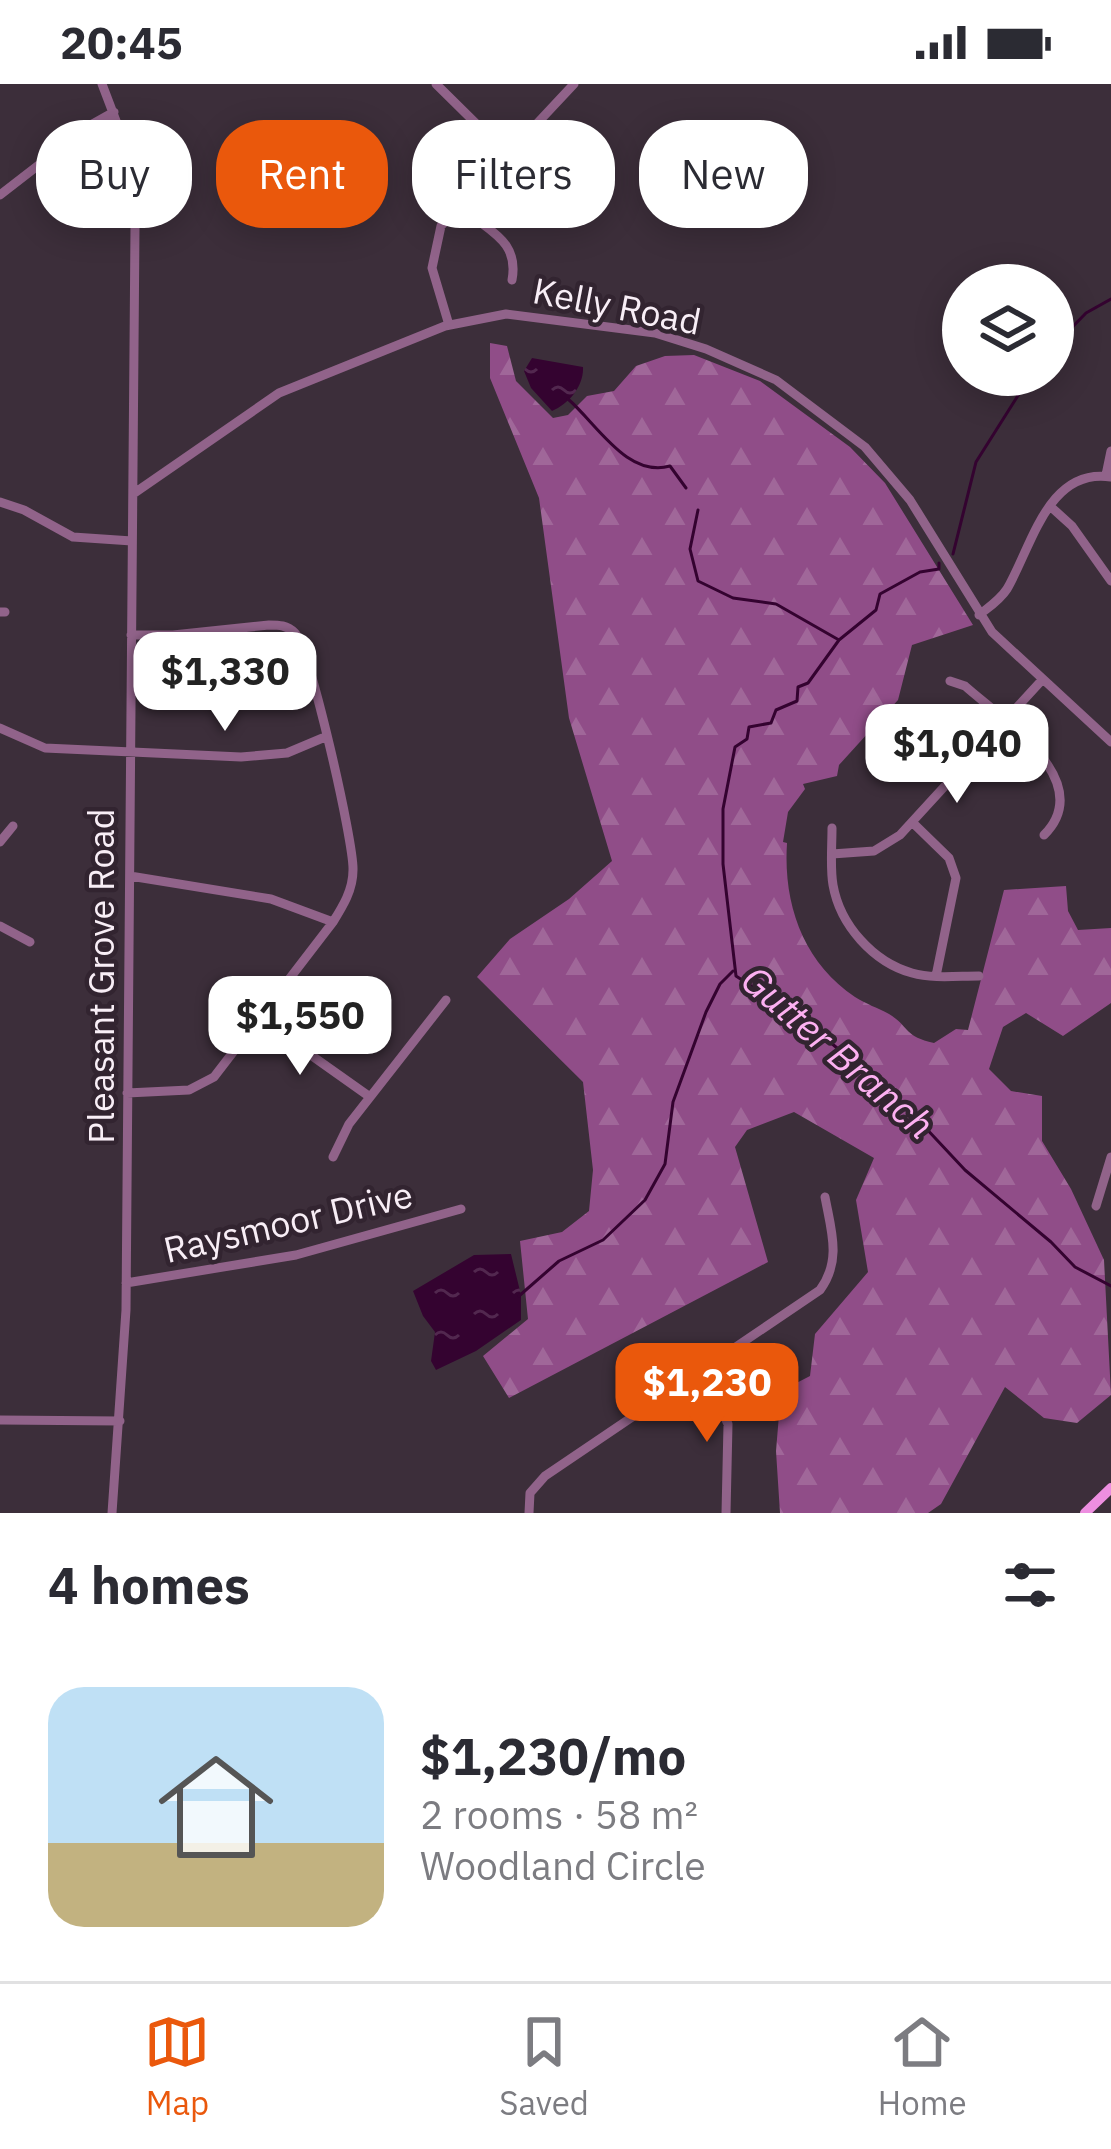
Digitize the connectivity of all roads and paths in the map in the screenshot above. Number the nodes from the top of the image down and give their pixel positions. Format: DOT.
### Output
graph roads {
  1 [pos="102,84"];
  2 [pos="436,84"];
  3 [pos="574,84"];
  4 [pos="114,112"];
  5 [pos="473,120"];
  6 [pos="541,120"];
  7 [pos="0,195"];
  8 [pos="440,228"];
  9 [pos="488,228"];
  10 [pos="512,280"];
  11 [pos="449,325"];
  12 [pos="1111,451"];
  13 [pos="1108,476"];
  14 [pos="133,494"];
  15 [pos="0,502"];
  16 [pos="1051,507"];
  17 [pos="132,541"];
  18 [pos="1111,581"];
  19 [pos="979,615"];
  20 [pos="131,635"];
  21 [pos="1042,680"];
  22 [pos="950,681"];
  23 [pos="1004,721"];
  24 [pos="0,728"];
  25 [pos="325,737"];
  26 [pos="1111,742"];
  27 [pos="130,751"];
  28 [pos="912,822"];
  29 [pos="13,826"];
  30 [pos="832,829"];
  31 [pos="1044,835"];
  32 [pos="0,842"];
  33 [pos="832,854"];
  34 [pos="130,876"];
  35 [pos="333,922"];
  36 [pos="0,926"];
  37 [pos="29,942"];
  38 [pos="936,976"];
  39 [pos="979,976"];
  40 [pos="446,1000"];
  41 [pos="260,1019"];
  42 [pos="128,1093"];
  43 [pos="370,1097"];
  44 [pos="333,1157"];
  45 [pos="1111,1157"];
  46 [pos="825,1197"];
  47 [pos="1096,1206"];
  48 [pos="461,1209"];
  49 [pos="126,1283"];
  50 [pos="703,1372"];
  51 [pos="0,1420"];
  52 [pos="120,1421"];
  53 [pos="1111,1488"];
  54 [pos="112,1513"];
  55 [pos="530,1513"];
  56 [pos="726,1513"];
  57 [pos="1085,1513"];
  1 -- 4 [label="street, Pleasant Grove Road"];
  2 -- 5 [label="street"];
  3 -- 6 [label="street"];
  4 -- 7 [label="street"];
  4 -- 14 [label="street, Pleasant Grove Road"];
  8 -- 11 [label="street"];
  9 -- 10 [label="street"];
  11 -- 14 [label="street, Kelly Road"];
  11 -- 19 [label="street, Kelly Road"];
  12 -- 13 [label="street"];
  13 -- 16 [label="street"];
  14 -- 17 [label="street, Pleasant Grove Road"];
  15 -- 17 [label="street"];
  16 -- 18 [label="street"];
  16 -- 19 [label="street"];
  17 -- 20 [label="street, Pleasant Grove Road"];
  19 -- 21 [label="street, Kelly Road"];
  20 -- 25 [label="street"];
  20 -- 27 [label="street, Pleasant Grove Road"];
  21 -- 23 [label="street"];
  21 -- 26 [label="street, Kelly Road"];
  22 -- 23 [label="street"];
  23 -- 28 [label="street"];
  23 -- 31 [label="street"];
  24 -- 27 [label="street"];
  25 -- 27 [label="street"];
  25 -- 35 [label="street"];
  27 -- 34 [label="street, Pleasant Grove Road"];
  28 -- 33 [label="street"];
  28 -- 38 [label="street"];
  29 -- 32 [label="street"];
  30 -- 33 [label="street"];
  33 -- 38 [label="street"];
  34 -- 35 [label="street"];
  34 -- 42 [label="street, Pleasant Grove Road"];
  35 -- 41 [label="street"];
  36 -- 37 [label="street"];
  38 -- 39 [label="street"];
  40 -- 43 [label="street"];
  41 -- 42 [label="street"];
  41 -- 43 [label="street"];
  42 -- 49 [label="street, Pleasant Grove Road"];
  43 -- 44 [label="street"];
  45 -- 47 [label="street"];
  46 -- 50 [label="street"];
  48 -- 49 [label="street, Raysmoor Drive"];
  49 -- 52 [label="street, Pleasant Grove Road"];
  50 -- 55 [label="street"];
  50 -- 56 [label="street"];
  51 -- 52 [label="street"];
  52 -- 54 [label="street, Pleasant Grove Road"];
  53 -- 57 [label="main road"];
}
